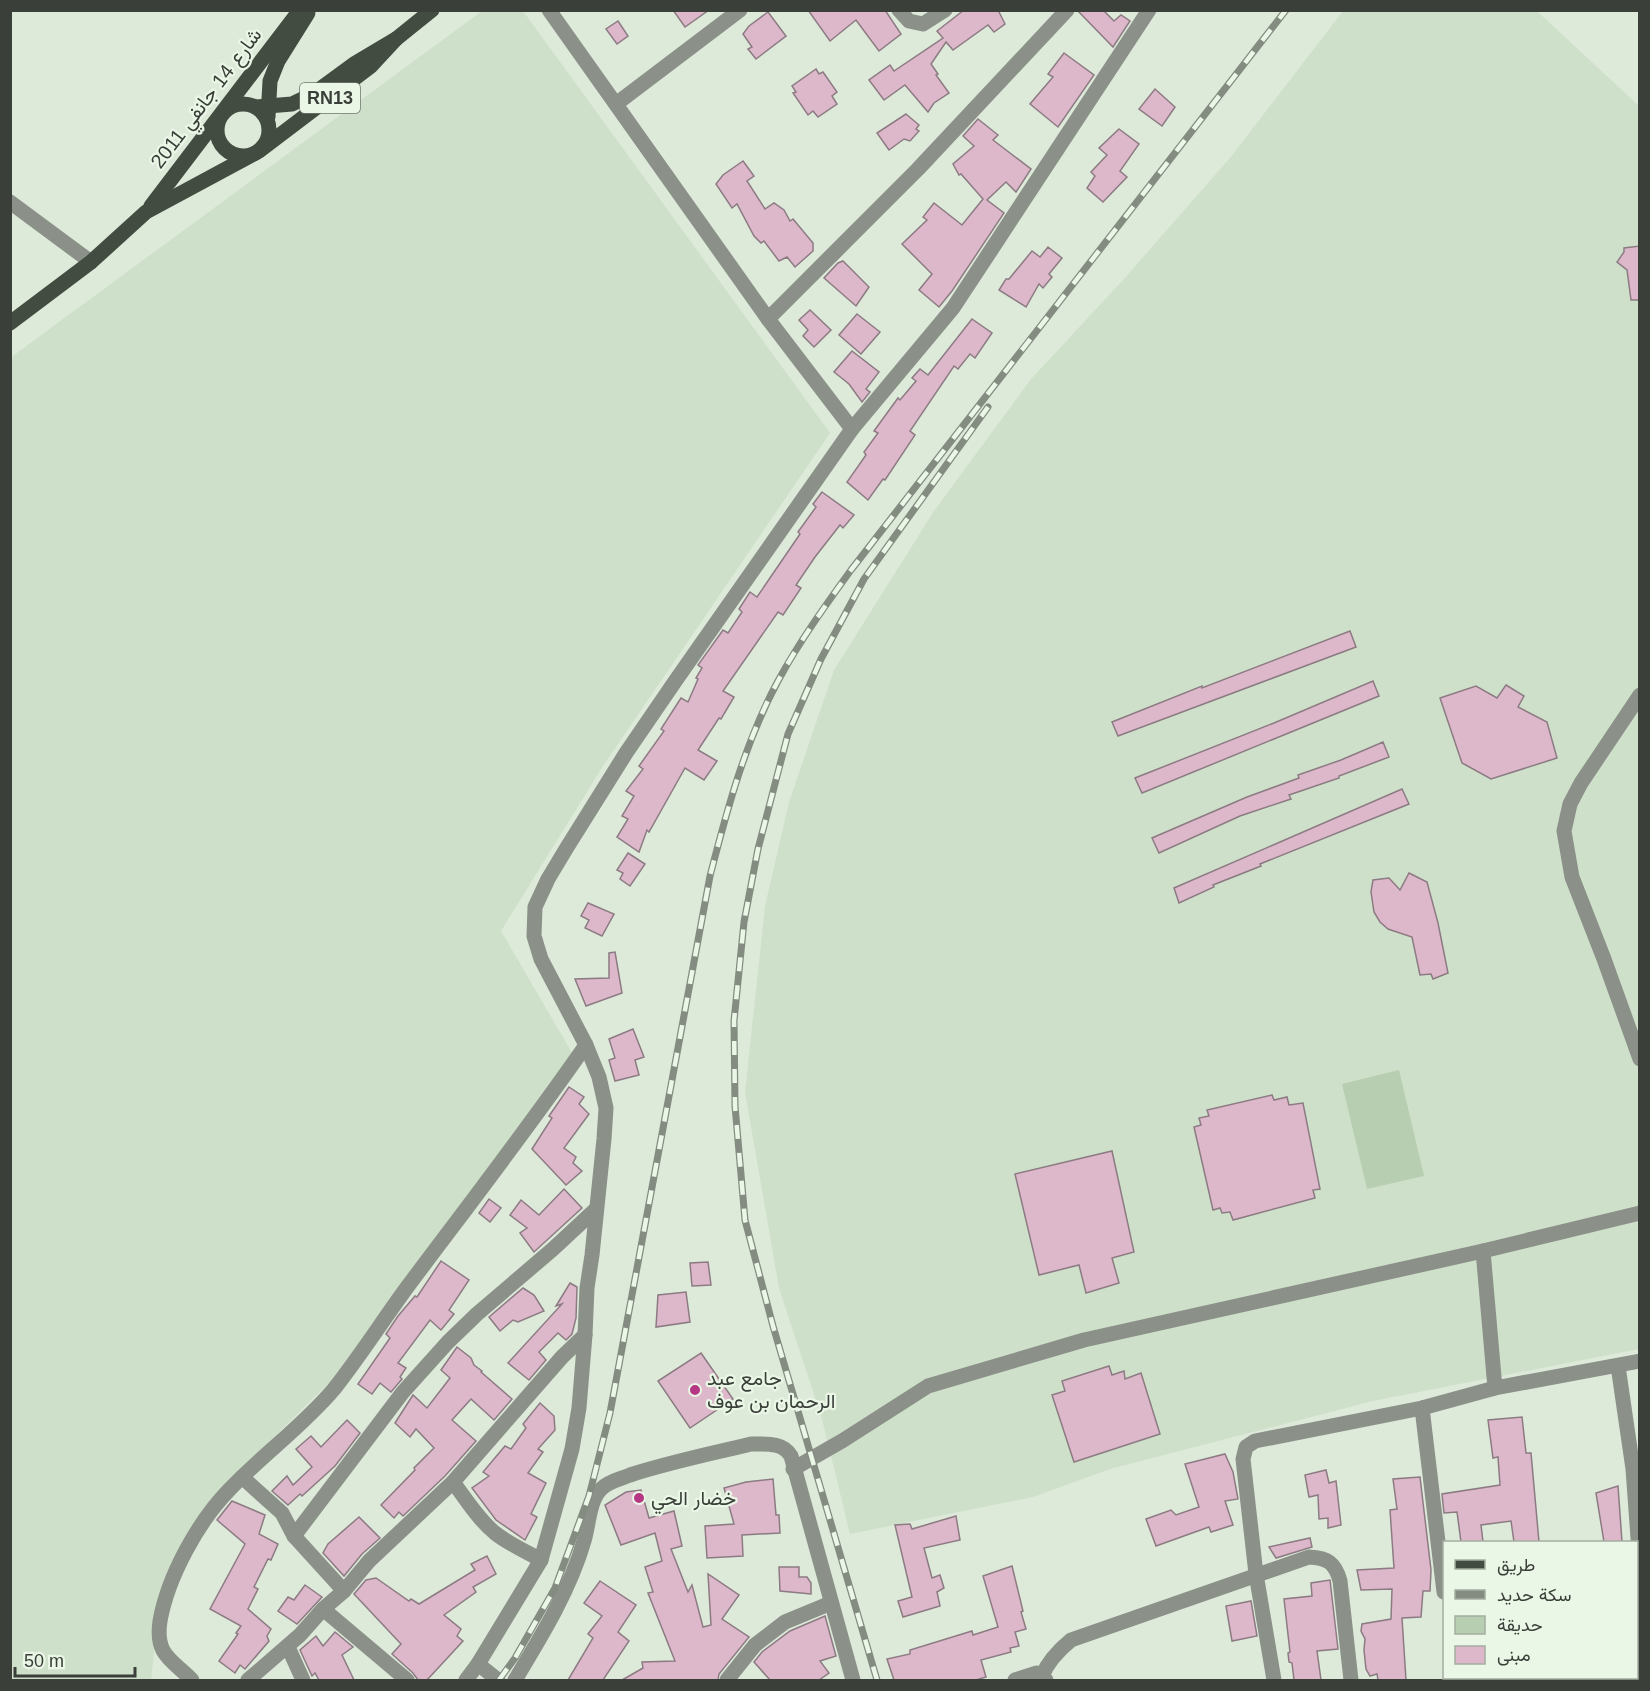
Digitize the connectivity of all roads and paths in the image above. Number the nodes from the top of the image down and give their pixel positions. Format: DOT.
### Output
graph roads {
  1 [pos="300,10"];
  2 [pos="310,10"];
  3 [pos="432,10"];
  4 [pos="549,10"];
  5 [pos="740,10"];
  6 [pos="899,10"];
  7 [pos="945,10"];
  8 [pos="1067,10"];
  9 [pos="1149,10"];
  10 [pos="396,39"];
  11 [pos="616,104"];
  12 [pos="264,111"];
  13 [pos="224,113"];
  14 [pos="259,151"];
  15 [pos="10,202"];
  16 [pos="146,212"];
  17 [pos="91,262"];
  18 [pos="768,319"];
  19 [pos="10,323"];
  20 [pos="852,429"];
  21 [pos="1640,695"];
  22 [pos="586,1045"];
  23 [pos="1640,1059"];
  24 [pos="596,1209"];
  25 [pos="1640,1213"];
  26 [pos="1483,1251"];
  27 [pos="585,1335"];
  28 [pos="1640,1361"];
  29 [pos="1618,1366"];
  30 [pos="1495,1388"];
  31 [pos="1422,1408"];
  32 [pos="793,1469"];
  33 [pos="242,1478"];
  34 [pos="453,1482"];
  35 [pos="294,1536"];
  36 [pos="541,1560"];
  37 [pos="1640,1565"];
  38 [pos="1256,1574"];
  39 [pos="1443,1584"];
  40 [pos="344,1592"];
  41 [pos="831,1603"];
  42 [pos="323,1609"];
  43 [pos="288,1647"];
  44 [pos="478,1664"];
  45 [pos="1044,1678"];
  46 [pos="192,1680"];
  47 [pos="249,1680"];
  48 [pos="303,1680"];
  49 [pos="406,1680"];
  50 [pos="466,1680"];
  51 [pos="498,1680"];
  52 [pos="514,1680"];
  53 [pos="727,1680"];
  54 [pos="852,1680"];
  55 [pos="1015,1680"];
  56 [pos="1274,1680"];
  57 [pos="1351,1680"];
  1 -- 13 [label="main road, شارع 14 جانفي 2011"];
  2 -- 12 [label="main road, شارع 14 جانفي 2011"];
  3 -- 10 [label="main road, RN13"];
  4 -- 11 [label="street"];
  5 -- 11 [label="street"];
  6 -- 7 [label="street"];
  8 -- 18 [label="street"];
  9 -- 20 [label="street"];
  10 -- 12 [label="main road"];
  10 -- 14 [label="main road, RN13"];
  11 -- 18 [label="street"];
  12 -- 13 [label="main road"];
  12 -- 14 [label="main road"];
  13 -- 14 [label="main road"];
  13 -- 16 [label="main road, شارع 14 جانفي 2011"];
  14 -- 16 [label="main road, RN13"];
  15 -- 17 [label="street"];
  16 -- 17 [label="main road, RN13"];
  17 -- 19 [label="main road, RN13"];
  18 -- 20 [label="street"];
  20 -- 22 [label="street"];
  21 -- 23 [label="street"];
  22 -- 24 [label="street"];
  22 -- 33 [label="street"];
  24 -- 27 [label="street"];
  24 -- 35 [label="street"];
  25 -- 26 [label="street"];
  26 -- 30 [label="street"];
  26 -- 32 [label="street"];
  27 -- 34 [label="street"];
  27 -- 36 [label="street"];
  28 -- 29 [label="street"];
  29 -- 30 [label="street"];
  29 -- 37 [label="street"];
  30 -- 31 [label="street"];
  31 -- 38 [label="street"];
  31 -- 39 [label="street"];
  32 -- 41 [label="street"];
  32 -- 52 [label="street"];
  33 -- 35 [label="street"];
  33 -- 46 [label="street"];
  34 -- 36 [label="street"];
  34 -- 40 [label="street"];
  35 -- 40 [label="street"];
  36 -- 44 [label="street"];
  38 -- 45 [label="street"];
  38 -- 56 [label="street"];
  38 -- 57 [label="street"];
  40 -- 42 [label="street"];
  41 -- 53 [label="street"];
  41 -- 54 [label="street"];
  42 -- 43 [label="street"];
  42 -- 49 [label="street"];
  43 -- 47 [label="street"];
  43 -- 48 [label="street"];
  44 -- 50 [label="street"];
  44 -- 51 [label="street"];
  45 -- 55 [label="street"];
}
